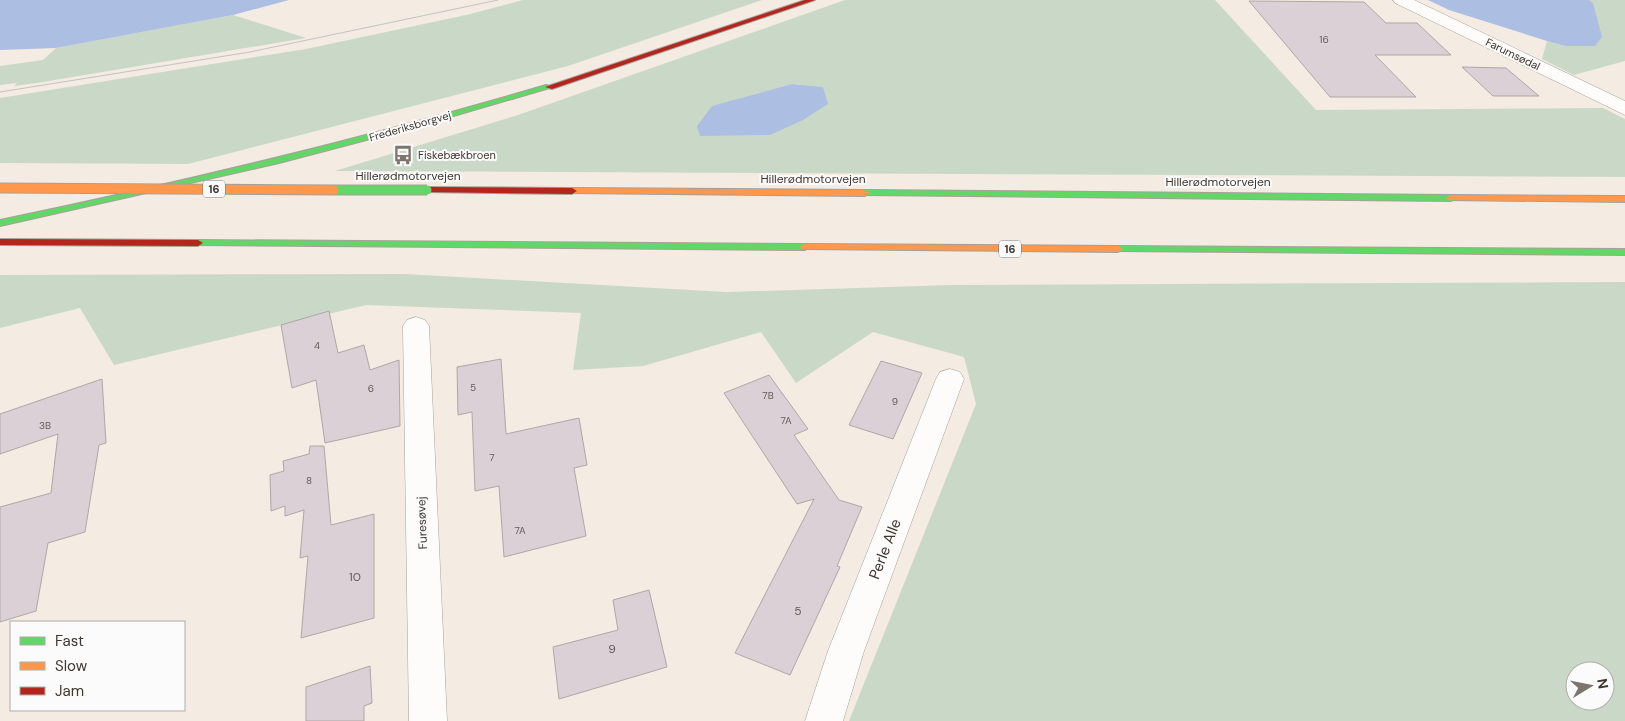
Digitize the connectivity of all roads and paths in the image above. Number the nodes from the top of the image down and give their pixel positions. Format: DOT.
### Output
graph roads {
  1 [pos="812,0"];
  2 [pos="1401,0"];
  3 [pos="1625,108"];
  4 [pos="0,188"];
  5 [pos="1625,199"];
  6 [pos="0,223"];
  7 [pos="0,242"];
  8 [pos="1625,252"];
  9 [pos="416,326"];
  10 [pos="950,379"];
  11 [pos="428,721"];
  12 [pos="824,721"];
  1 -- 6 [label="main road, Frederiksborgvej"];
  2 -- 3 [label="street, Farumsødal"];
  4 -- 5 [label="main road, Hillerødmotorvejen / 16, bridge"];
  7 -- 8 [label="main road, 16"];
  9 -- 11 [label="street, Furesøvej"];
  10 -- 12 [label="street, Perle Alle"];
}
